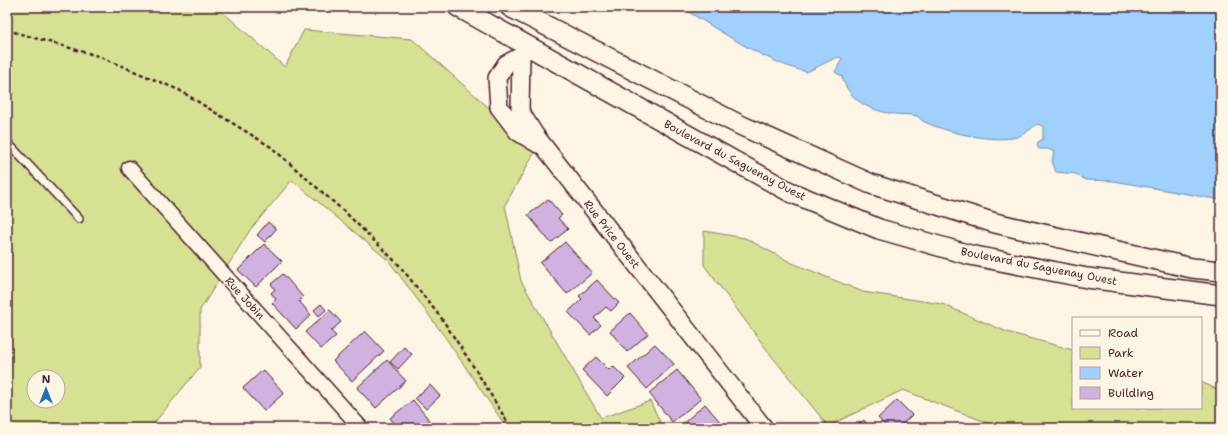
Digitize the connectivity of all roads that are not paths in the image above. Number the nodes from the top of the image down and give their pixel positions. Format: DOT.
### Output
graph roads {
  1 [pos="458,7"];
  2 [pos="510,7"];
  3 [pos="540,24"];
  4 [pos="525,51"];
  5 [pos="7,142"];
  6 [pos="545,148"];
  7 [pos="129,168"];
  8 [pos="79,219"];
  9 [pos="1221,271"];
  10 [pos="1221,295"];
  11 [pos="362,428"];
  12 [pos="764,428"];
  1 -- 4 [label="main road, Boulevard du Saguenay Ouest"];
  2 -- 3 [label="main road"];
  3 -- 4 [label="main road, Rue Price Ouest"];
  3 -- 9 [label="main road"];
  4 -- 6 [label="street, Rue Price Ouest"];
  4 -- 6 [label="street"];
  4 -- 10 [label="main road, Boulevard du Saguenay Ouest"];
  5 -- 8 [label="lane"];
  6 -- 12 [label="street, Rue Price Ouest"];
  7 -- 11 [label="street, Rue Jobin"];
}
